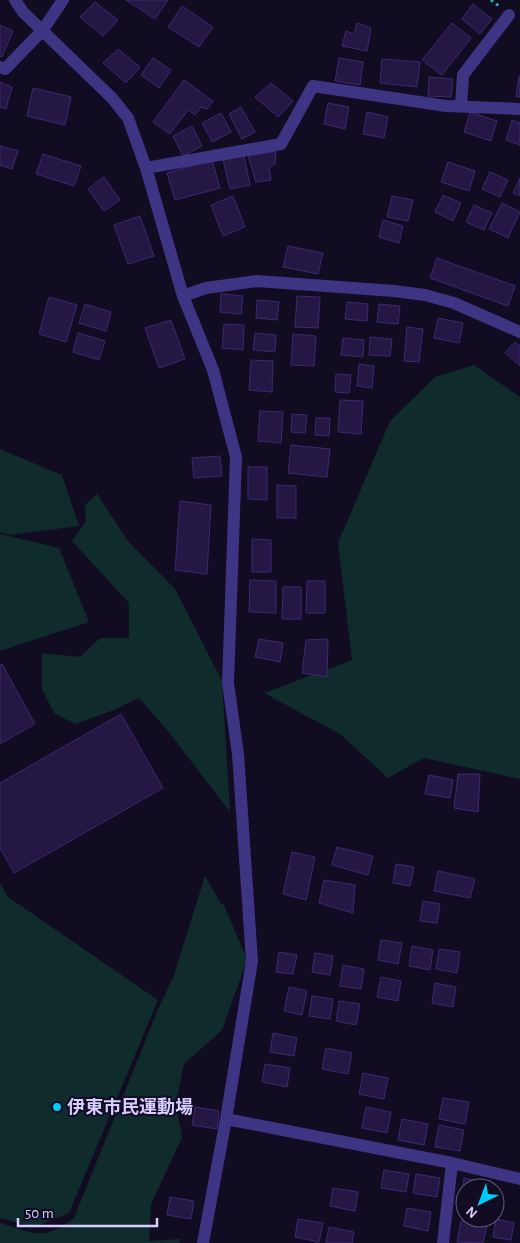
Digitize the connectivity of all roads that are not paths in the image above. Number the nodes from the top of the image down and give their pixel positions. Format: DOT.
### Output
graph roads {
  1 [pos="15,0"];
  2 [pos="64,0"];
  3 [pos="509,15"];
  4 [pos="42,31"];
  5 [pos="0,67"];
  6 [pos="461,106"];
  7 [pos="520,109"];
  8 [pos="146,168"];
  9 [pos="183,296"];
  10 [pos="520,332"];
  11 [pos="226,1119"];
  12 [pos="452,1163"];
  13 [pos="520,1179"];
  14 [pos="203,1243"];
  15 [pos="443,1243"];
  1 -- 4 [label="street"];
  2 -- 4 [label="street"];
  3 -- 6 [label="street"];
  4 -- 5 [label="street"];
  4 -- 8 [label="street"];
  6 -- 7 [label="street"];
  6 -- 8 [label="street"];
  8 -- 9 [label="street"];
  9 -- 10 [label="street"];
  9 -- 11 [label="street"];
  11 -- 12 [label="street"];
  11 -- 14 [label="street"];
  12 -- 13 [label="street"];
  12 -- 15 [label="street"];
}
